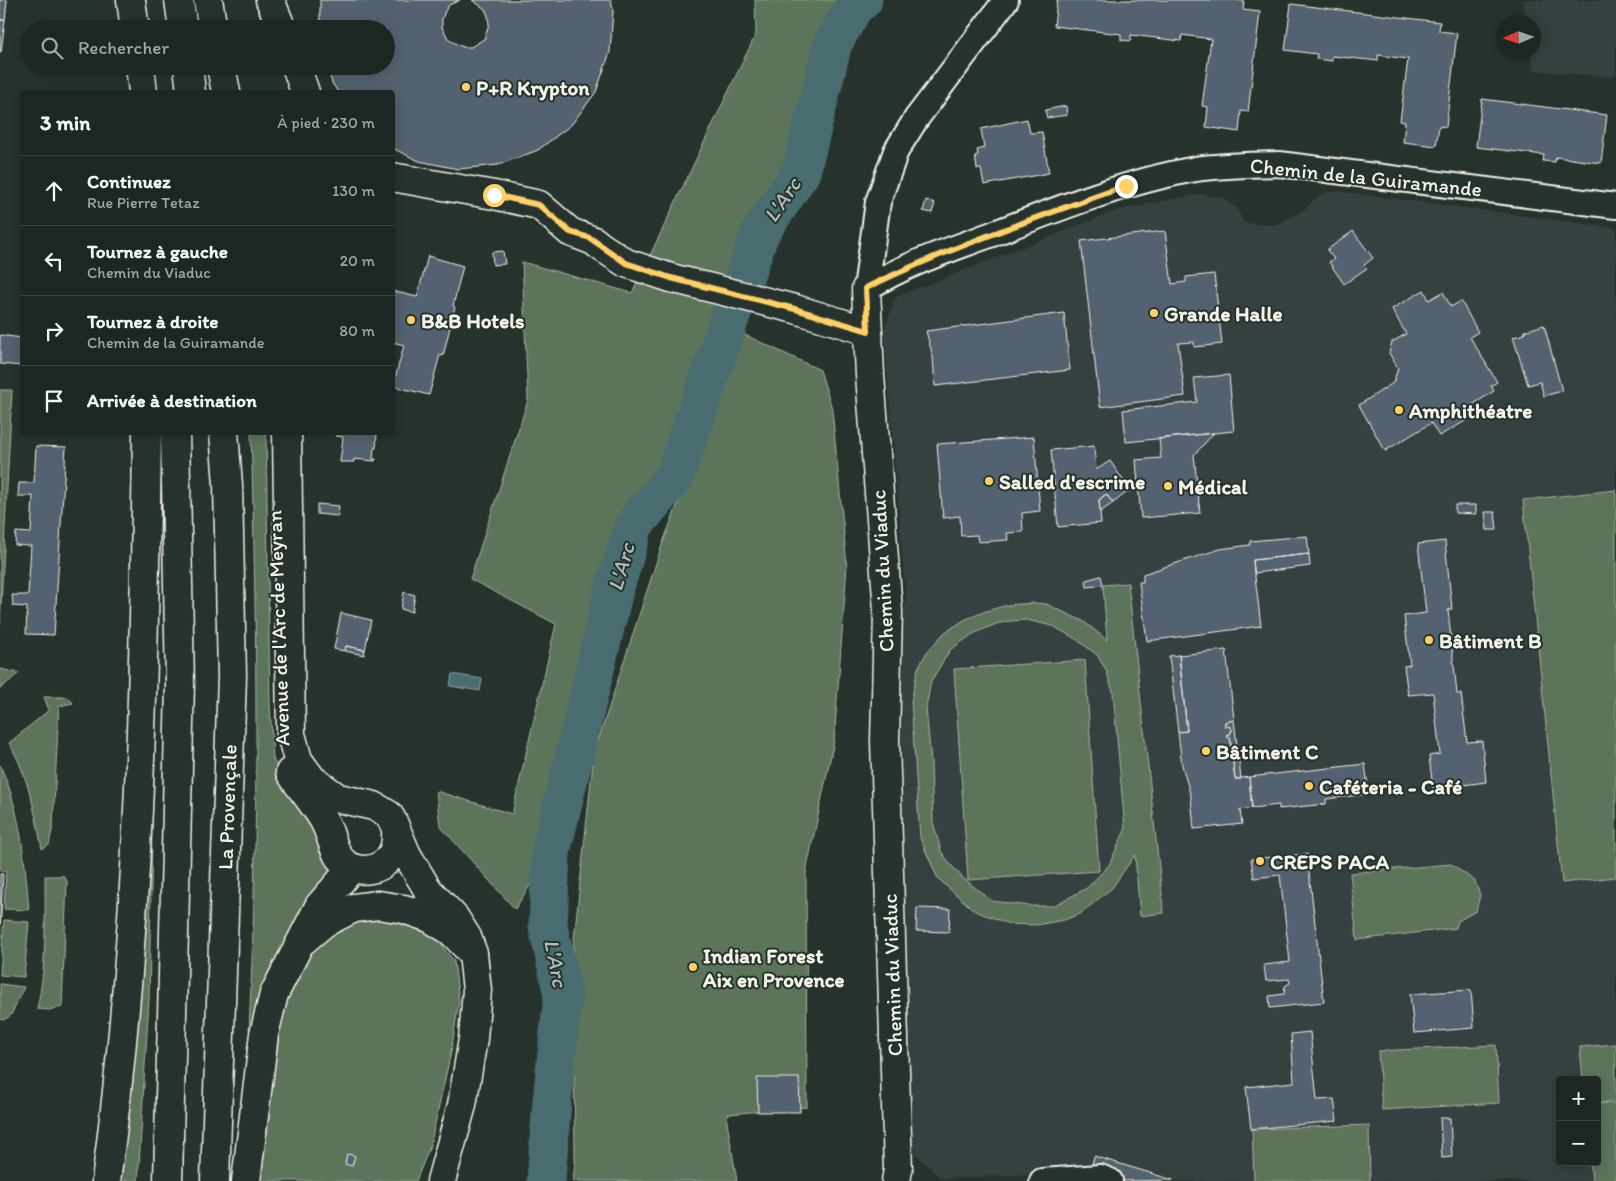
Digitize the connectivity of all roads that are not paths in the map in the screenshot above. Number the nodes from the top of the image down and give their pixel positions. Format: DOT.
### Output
graph roads {
  1 [pos="179,0"];
  2 [pos="208,0"];
  3 [pos="270,0"];
  4 [pos="1006,0"];
  5 [pos="182,20"];
  6 [pos="211,20"];
  7 [pos="278,20"];
  8 [pos="134,75"];
  9 [pos="141,75"];
  10 [pos="189,75"];
  11 [pos="223,75"];
  12 [pos="299,75"];
  13 [pos="134,90"];
  14 [pos="144,90"];
  15 [pos="191,90"];
  16 [pos="226,90"];
  17 [pos="304,90"];
  18 [pos="395,177"];
  19 [pos="1616,206"];
  20 [pos="866,288"];
  21 [pos="868,331"];
  22 [pos="147,435"];
  23 [pos="175,435"];
  24 [pos="224,435"];
  25 [pos="271,435"];
  26 [pos="287,435"];
  27 [pos="366,804"];
  28 [pos="396,831"];
  29 [pos="332,839"];
  30 [pos="362,869"];
  31 [pos="428,890"];
  32 [pos="299,944"];
  33 [pos="473,954"];
  34 [pos="106,1181"];
  35 [pos="168,1181"];
  36 [pos="215,1181"];
  37 [pos="246,1181"];
  38 [pos="440,1181"];
  39 [pos="896,1181"];
  40 [pos="1042,1181"];
  41 [pos="1110,1181"];
  1 -- 5 [label="main road"];
  2 -- 6 [label="main road"];
  3 -- 7 [label="main road"];
  4 -- 20 [label="street, Chemin du Viaduc"];
  8 -- 13 [label="main road"];
  9 -- 14 [label="main road"];
  10 -- 15 [label="main road"];
  11 -- 16 [label="main road"];
  12 -- 17 [label="main road"];
  18 -- 21 [label="main road"];
  19 -- 20 [label="street, Chemin de la Guiramande"];
  20 -- 21 [label="main road, Chemin du Viaduc"];
  21 -- 39 [label="main road, Chemin du Viaduc"];
  22 -- 34 [label="main road"];
  23 -- 35 [label="main road"];
  24 -- 36 [label="main road, La Provençale"];
  25 -- 29 [label="main road, Avenue de l'Arc de Meyran"];
  26 -- 27 [label="main road, Avenue de l'Arc de Meyran"];
  27 -- 28 [label="main road, Avenue de l'Arc de Meyran"];
  27 -- 29 [label="main road"];
  28 -- 30 [label="main road"];
  28 -- 31 [label="main road, Avenue de l'Arc de Meyran"];
  29 -- 30 [label="main road, Avenue de l'Arc de Meyran"];
  30 -- 31 [label="main road, Avenue de l'Arc de Meyran"];
  30 -- 32 [label="main road"];
  31 -- 33 [label="main road, Avenue de l'Arc de Meyran"];
  32 -- 33 [label="main road"];
  32 -- 37 [label="main road"];
  33 -- 38 [label="main road, Avenue de l'Arc de Meyran"];
  40 -- 41 [label="street"];
}
